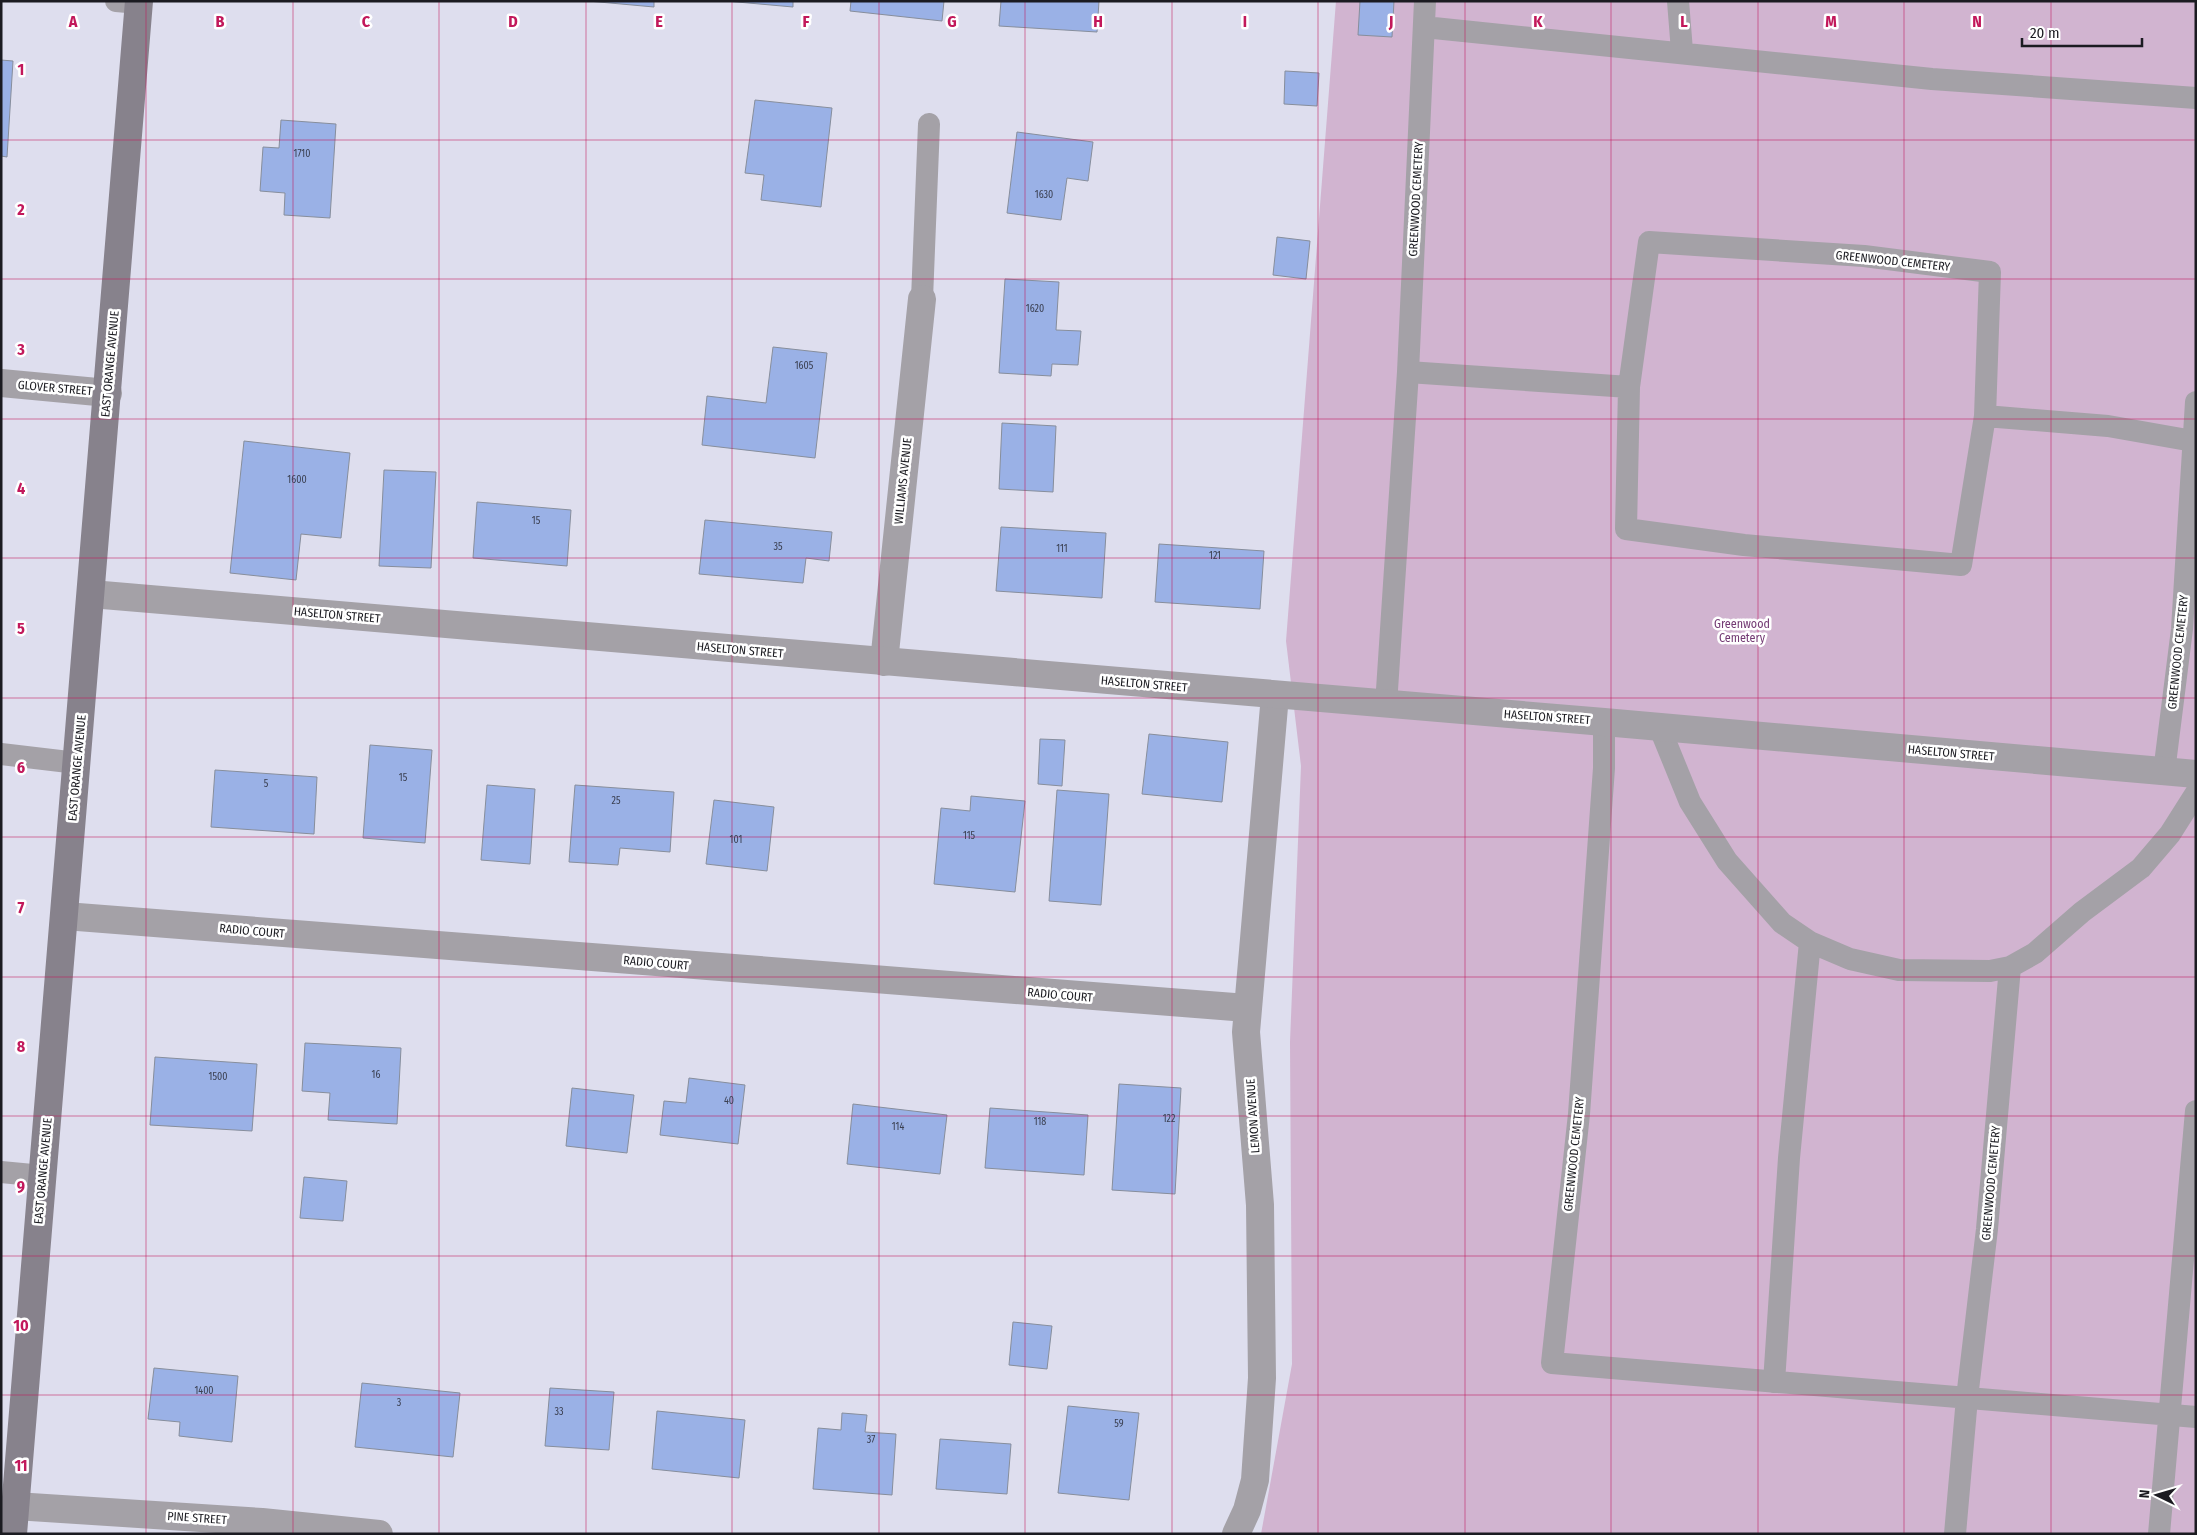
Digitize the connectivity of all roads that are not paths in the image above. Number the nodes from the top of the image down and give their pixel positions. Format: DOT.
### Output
graph roads {
  1 [pos="1425,1"];
  2 [pos="1678,1"];
  3 [pos="132,2"];
  4 [pos="1424,26"];
  5 [pos="1682,51"];
  6 [pos="2196,98"];
  7 [pos="929,124"];
  8 [pos="922,299"];
  9 [pos="1408,372"];
  10 [pos="1,383"];
  11 [pos="1629,387"];
  12 [pos="108,392"];
  13 [pos="2196,402"];
  14 [pos="1984,416"];
  15 [pos="2193,442"];
  16 [pos="92,594"];
  17 [pos="884,662"];
  18 [pos="1275,695"];
  19 [pos="1386,705"];
  20 [pos="1604,722"];
  21 [pos="1659,726"];
  22 [pos="1,754"];
  23 [pos="77,763"];
  24 [pos="2164,772"];
  25 [pos="2196,774"];
  26 [pos="2196,793"];
  27 [pos="65,916"];
  28 [pos="1810,942"];
  29 [pos="2010,967"];
  30 [pos="1247,1008"];
  31 [pos="2196,1111"];
  32 [pos="1,1172"];
  33 [pos="42,1176"];
  34 [pos="1774,1382"];
  35 [pos="1967,1398"];
  36 [pos="2168,1415"];
  37 [pos="2196,1418"];
  38 [pos="11,1490"];
  39 [pos="13,1534"];
  40 [pos="379,1534"];
  41 [pos="1236,1534"];
  42 [pos="1955,1534"];
  43 [pos="2159,1534"];
  1 -- 4 [label="lane, GREENWOOD CEMETERY"];
  2 -- 5 [label="lane"];
  3 -- 12 [label="main road, EAST ORANGE AVENUE"];
  4 -- 5 [label="lane"];
  4 -- 9 [label="lane, GREENWOOD CEMETERY"];
  5 -- 6 [label="lane"];
  7 -- 8 [label="lane"];
  8 -- 17 [label="street, WILLIAMS AVENUE"];
  9 -- 11 [label="lane"];
  9 -- 19 [label="lane, GREENWOOD CEMETERY"];
  10 -- 12 [label="street, GLOVER STREET"];
  11 -- 14 [label="lane, GREENWOOD CEMETERY"];
  11 -- 14 [label="lane, GREENWOOD CEMETERY"];
  12 -- 16 [label="main road, EAST ORANGE AVENUE"];
  13 -- 15 [label="lane, GREENWOOD CEMETERY"];
  14 -- 15 [label="lane"];
  15 -- 24 [label="lane, GREENWOOD CEMETERY"];
  16 -- 17 [label="street, HASELTON STREET"];
  16 -- 23 [label="main road, EAST ORANGE AVENUE"];
  17 -- 18 [label="street, HASELTON STREET"];
  18 -- 19 [label="street, HASELTON STREET"];
  18 -- 30 [label="street, LEMON AVENUE"];
  19 -- 20 [label="street, HASELTON STREET"];
  20 -- 21 [label="street, HASELTON STREET"];
  20 -- 34 [label="lane, GREENWOOD CEMETERY"];
  21 -- 24 [label="street, HASELTON STREET"];
  21 -- 28 [label="lane"];
  22 -- 23 [label="lane"];
  23 -- 27 [label="main road, EAST ORANGE AVENUE"];
  24 -- 25 [label="street, HASELTON STREET"];
  26 -- 29 [label="lane"];
  27 -- 30 [label="street, RADIO COURT"];
  27 -- 33 [label="main road, EAST ORANGE AVENUE"];
  28 -- 29 [label="lane"];
  28 -- 34 [label="lane"];
  29 -- 35 [label="lane, GREENWOOD CEMETERY"];
  30 -- 41 [label="street, LEMON AVENUE"];
  31 -- 36 [label="lane"];
  32 -- 33 [label="lane"];
  33 -- 38 [label="main road, EAST ORANGE AVENUE"];
  34 -- 35 [label="lane, GREENWOOD CEMETERY"];
  35 -- 36 [label="lane, GREENWOOD CEMETERY"];
  35 -- 42 [label="lane, GREENWOOD CEMETERY"];
  36 -- 37 [label="lane, GREENWOOD CEMETERY"];
  36 -- 43 [label="lane"];
  38 -- 39 [label="main road, EAST ORANGE AVENUE"];
  38 -- 40 [label="street, PINE STREET"];
}
